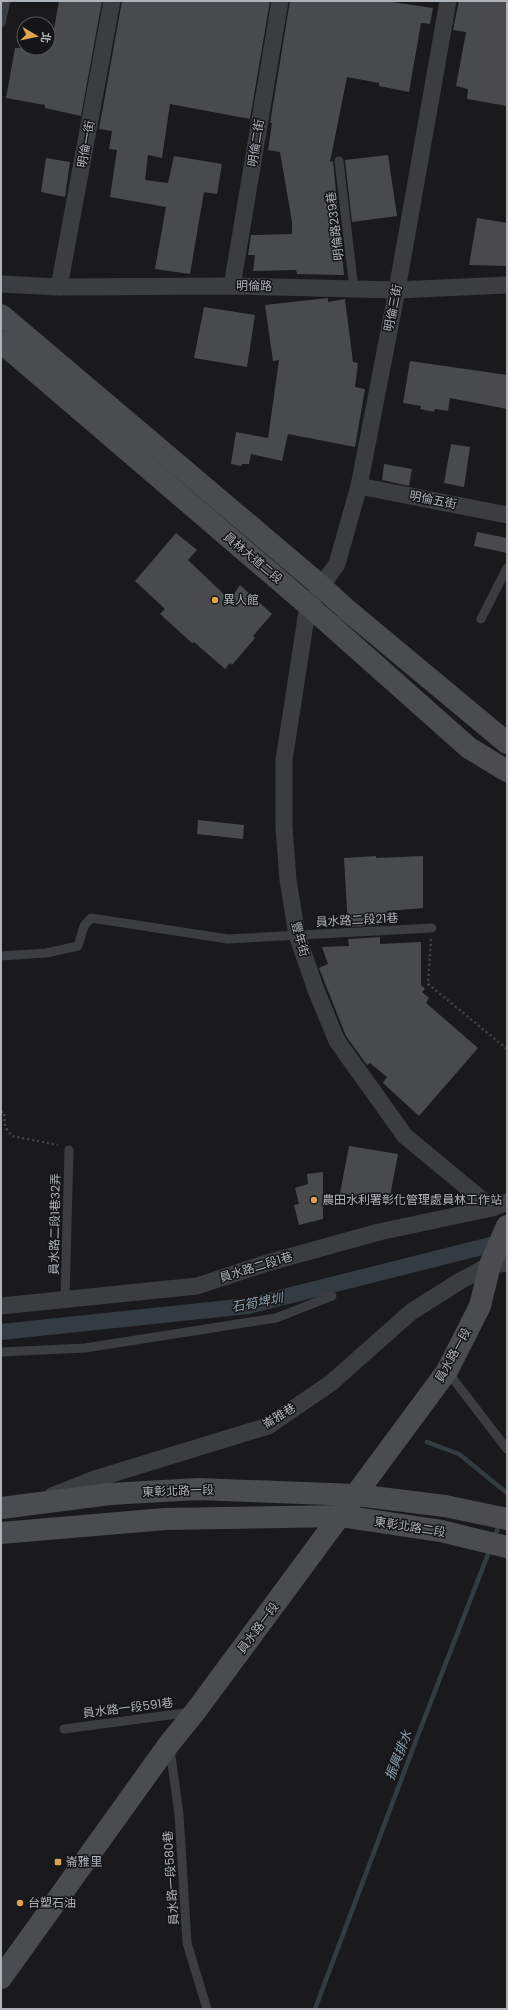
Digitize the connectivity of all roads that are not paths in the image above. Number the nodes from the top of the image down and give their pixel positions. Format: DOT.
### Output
graph roads {
  1 [pos="6,1"];
  2 [pos="112,1"];
  3 [pos="280,1"];
  4 [pos="448,1"];
  5 [pos="1,23"];
  6 [pos="340,160"];
  7 [pos="1,284"];
  8 [pos="232,286"];
  9 [pos="507,286"];
  10 [pos="59,287"];
  11 [pos="354,289"];
  12 [pos="397,290"];
  13 [pos="1,315"];
  14 [pos="1,342"];
  15 [pos="359,486"];
  16 [pos="507,515"];
  17 [pos="507,568"];
  18 [pos="321,586"];
  19 [pos="308,605"];
  20 [pos="480,619"];
  21 [pos="507,743"];
  22 [pos="507,771"];
  23 [pos="432,928"];
  24 [pos="297,935"];
  25 [pos="1,956"];
  26 [pos="69,1150"];
  27 [pos="499,1205"];
  28 [pos="507,1226"];
  29 [pos="499,1264"];
  30 [pos="332,1296"];
  31 [pos="65,1300"];
  32 [pos="1,1306"];
  33 [pos="1,1352"];
  34 [pos="447,1371"];
  35 [pos="507,1449"];
  36 [pos="356,1495"];
  37 [pos="34,1504"];
  38 [pos="1,1508"];
  39 [pos="341,1516"];
  40 [pos="497,1517"];
  41 [pos="1,1533"];
  42 [pos="507,1547"];
  43 [pos="195,1712"];
  44 [pos="64,1729"];
  45 [pos="169,1744"];
  46 [pos="1,1978"];
  47 [pos="207,2009"];
  1 -- 5 [label="lane"];
  2 -- 10 [label="street, 明倫一街"];
  3 -- 8 [label="street, 明倫二街"];
  4 -- 12 [label="street, 明倫三街"];
  6 -- 11 [label="lane, 明倫路239巷"];
  7 -- 10 [label="street, 明倫路"];
  8 -- 10 [label="street, 明倫路"];
  8 -- 11 [label="street, 明倫路"];
  9 -- 12 [label="street, 明倫路"];
  11 -- 12 [label="street, 明倫路"];
  12 -- 15 [label="street, 明倫三街"];
  13 -- 18 [label="street, 員林大道二段"];
  14 -- 19 [label="street, 員林大道二段"];
  15 -- 16 [label="street, 明倫五街"];
  15 -- 18 [label="street, 明倫三街"];
  17 -- 20 [label="lane"];
  18 -- 19 [label="street, 明倫三街"];
  18 -- 21 [label="street, 員林大道二段"];
  19 -- 22 [label="street, 員林大道二段"];
  19 -- 24 [label="street, 豐年街"];
  23 -- 24 [label="lane, 員水路二段21巷"];
  24 -- 25 [label="lane, 員水路二段21巷"];
  24 -- 27 [label="street, 豐年街"];
  26 -- 31 [label="lane, 員水路二段1巷32弄"];
  27 -- 31 [label="street, 員水路二段1巷"];
  28 -- 29 [label="street, 員水路一段"];
  29 -- 34 [label="street, 員水路一段"];
  29 -- 37 [label="street, 崙雅巷"];
  30 -- 33 [label="lane"];
  31 -- 32 [label="street, 員水路二段1巷"];
  34 -- 35 [label="lane"];
  34 -- 36 [label="street, 員水路一段"];
  36 -- 37 [label="street, 東彰北路一段"];
  36 -- 39 [label="street, 員水路一段"];
  36 -- 40 [label="street, 東彰北路二段"];
  37 -- 38 [label="street, 東彰北路一段"];
  39 -- 41 [label="street"];
  39 -- 42 [label="street, 東彰北路二段"];
  39 -- 43 [label="street, 員水路一段"];
  43 -- 44 [label="lane, 員水路一段591巷"];
  43 -- 45 [label="street, 員水路一段"];
  45 -- 46 [label="street, 員水路一段"];
  45 -- 47 [label="lane, 員水路一段580巷"];
}
